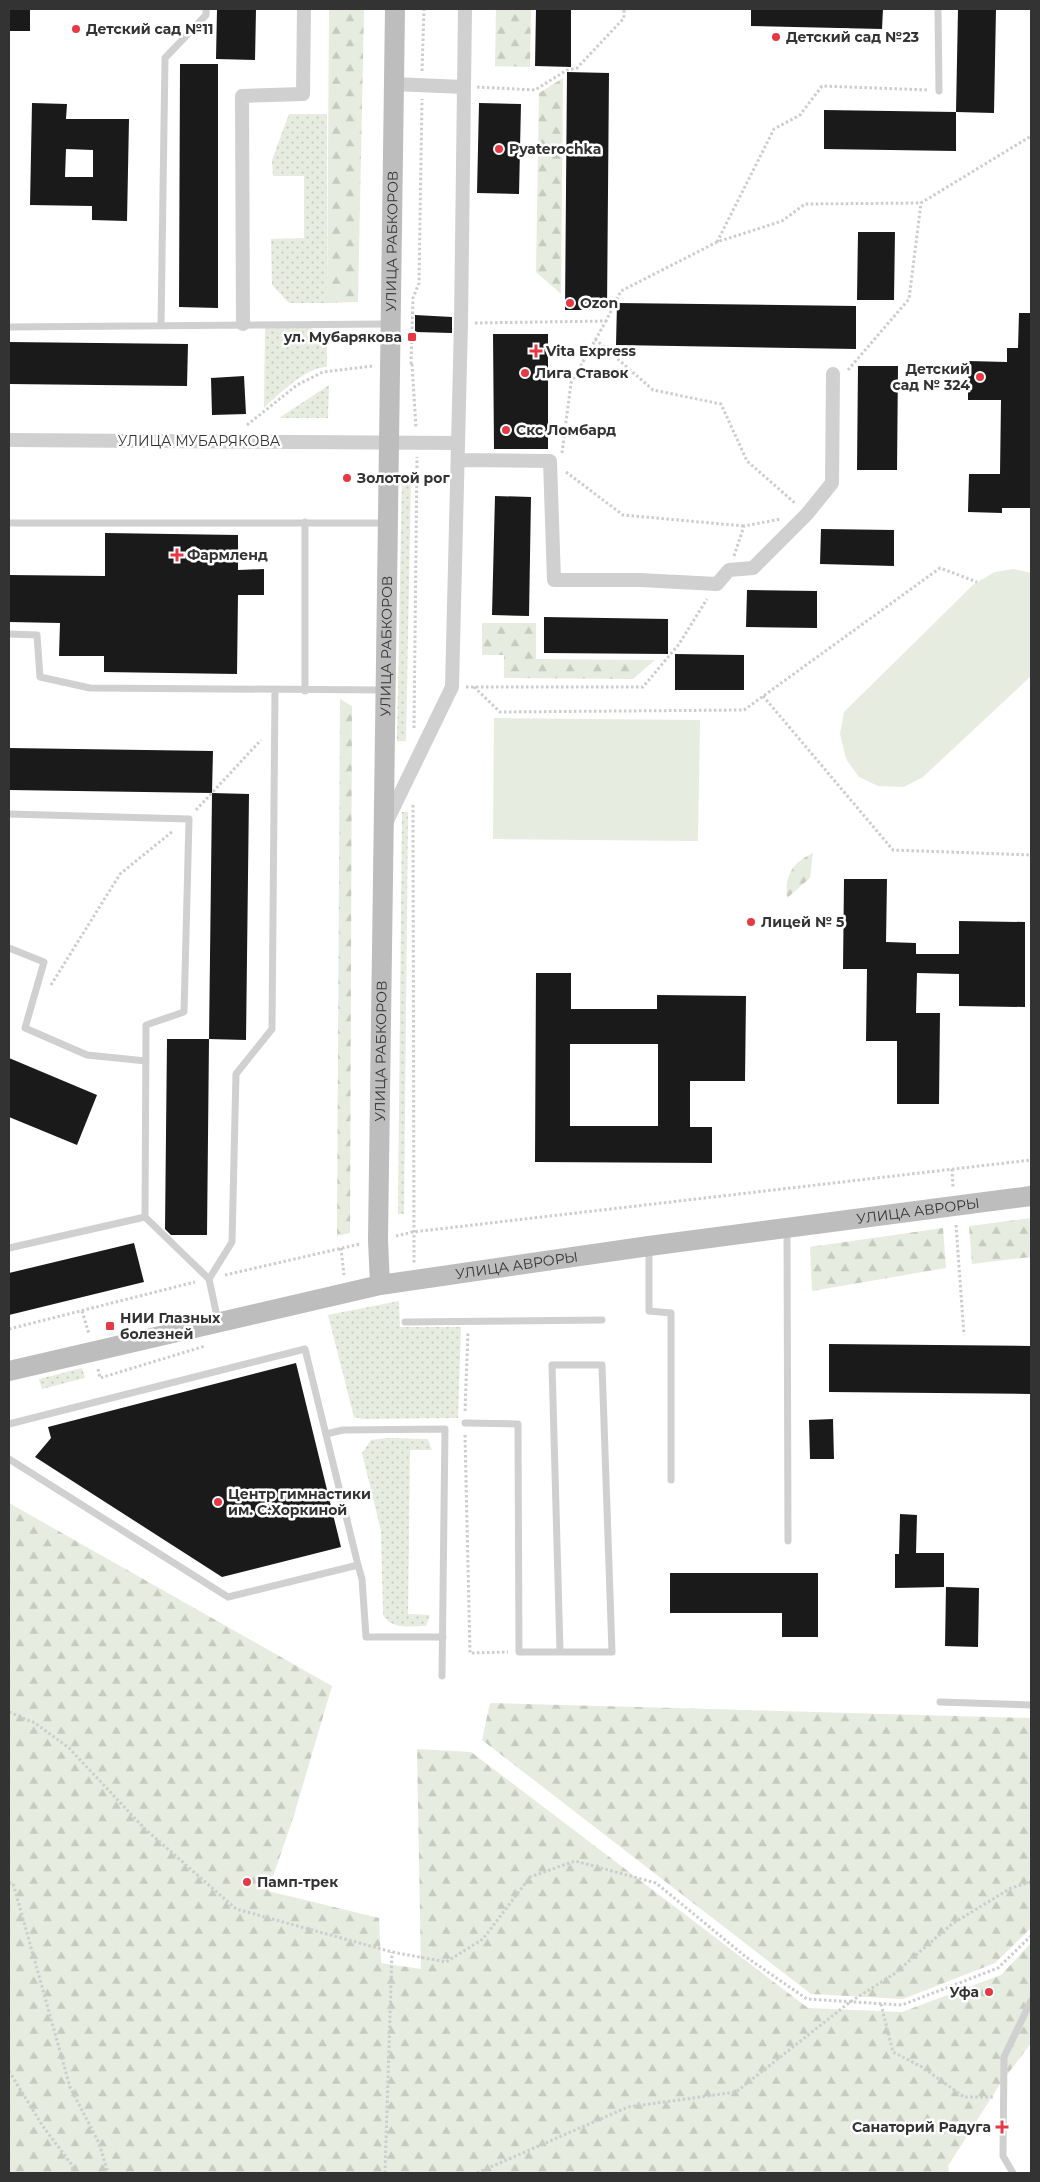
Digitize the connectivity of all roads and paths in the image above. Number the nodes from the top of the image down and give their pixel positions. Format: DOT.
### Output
graph roads {
  1 [pos="206,9"];
  2 [pos="304,9"];
  3 [pos="395,9"];
  4 [pos="424,9"];
  5 [pos="465,9"];
  6 [pos="624,9"];
  7 [pos="938,9"];
  8 [pos="394,84"];
  9 [pos="422,85"];
  10 [pos="464,87"];
  11 [pos="939,91"];
  12 [pos="1031,136"];
  13 [pos="921,203"];
  14 [pos="717,242"];
  15 [pos="606,321"];
  16 [pos="461,323"];
  17 [pos="243,324"];
  18 [pos="391,324"];
  19 [pos="161,325"];
  20 [pos="9,327"];
  21 [pos="595,339"];
  22 [pos="390,364"];
  23 [pos="412,364"];
  24 [pos="833,374"];
  25 [pos="847,380"];
  26 [pos="240,425"];
  27 [pos="9,440"];
  28 [pos="389,441"];
  29 [pos="417,442"];
  30 [pos="458,443"];
  31 [pos="458,460"];
  32 [pos="555,467"];
  33 [pos="807,514"];
  34 [pos="304,522"];
  35 [pos="9,523"];
  36 [pos="388,523"];
  37 [pos="744,526"];
  38 [pos="729,570"];
  39 [pos="977,582"];
  40 [pos="717,584"];
  41 [pos="9,634"];
  42 [pos="452,687"];
  43 [pos="474,687"];
  44 [pos="276,690"];
  45 [pos="386,690"];
  46 [pos="305,691"];
  47 [pos="763,696"];
  48 [pos="414,729"];
  49 [pos="262,733"];
  50 [pos="413,795"];
  51 [pos="9,814"];
  52 [pos="188,819"];
  53 [pos="384,829"];
  54 [pos="1031,855"];
  55 [pos="9,948"];
  56 [pos="50,987"];
  57 [pos="146,1061"];
  58 [pos="1031,1160"];
  59 [pos="952,1169"];
  60 [pos="1031,1196"];
  61 [pos="954,1206"];
  62 [pos="145,1217"];
  63 [pos="787,1228"];
  64 [pos="413,1232"];
  65 [pos="378,1240"];
  66 [pos="649,1246"];
  67 [pos="9,1248"];
  68 [pos="209,1279"];
  69 [pos="414,1280"];
  70 [pos="380,1285"];
  71 [pos="602,1320"];
  72 [pos="218,1321"];
  73 [pos="405,1322"];
  74 [pos="468,1322"];
  75 [pos="964,1334"];
  76 [pos="9,1371"];
  77 [pos="9,1424"];
  78 [pos="465,1424"];
  79 [pos="326,1434"];
  80 [pos="9,1459"];
  81 [pos="670,1480"];
  82 [pos="788,1541"];
  83 [pos="358,1565"];
  84 [pos="443,1637"];
  85 [pos="519,1652"];
  86 [pos="560,1652"];
  87 [pos="442,1676"];
  88 [pos="940,1702"];
  89 [pos="1031,1705"];
  90 [pos="9,1712"];
  91 [pos="1031,1882"];
  92 [pos="9,1883"];
  93 [pos="1031,1936"];
  94 [pos="392,1952"];
  95 [pos="1031,2001"];
  96 [pos="850,2002"];
  97 [pos="881,2004"];
  98 [pos="9,2071"];
  99 [pos="1004,2097"];
  100 [pos="74,2173"];
  101 [pos="108,2173"];
  102 [pos="386,2173"];
  103 [pos="477,2173"];
  104 [pos="1013,2173"];
  1 -- 19 [label="lane"];
  2 -- 17 [label="street"];
  3 -- 8 [label="street, УЛИЦА РАБКОРОВ"];
  4 -- 9 [label="path"];
  5 -- 10 [label="street"];
  6 -- 10 [label="path"];
  7 -- 11 [label="lane"];
  8 -- 9 [label="street"];
  8 -- 18 [label="street, УЛИЦА РАБКОРОВ"];
  9 -- 10 [label="street"];
  9 -- 23 [label="path"];
  10 -- 16 [label="street"];
  11 -- 14 [label="path"];
  12 -- 13 [label="path"];
  13 -- 14 [label="path"];
  13 -- 25 [label="path"];
  14 -- 15 [label="path"];
  15 -- 16 [label="path"];
  15 -- 21 [label="path"];
  16 -- 30 [label="street"];
  17 -- 18 [label="lane"];
  17 -- 19 [label="lane"];
  18 -- 22 [label="street, УЛИЦА РАБКОРОВ"];
  19 -- 20 [label="lane"];
  21 -- 32 [label="path"];
  21 -- 33 [label="path"];
  22 -- 23 [label="path"];
  22 -- 26 [label="path"];
  22 -- 28 [label="street, УЛИЦА РАБКОРОВ"];
  23 -- 29 [label="path"];
  24 -- 33 [label="street"];
  27 -- 28 [label="street, УЛИЦА МУБАРЯКОВА"];
  28 -- 29 [label="street, УЛИЦА МУБАРЯКОВА"];
  28 -- 36 [label="street, УЛИЦА РАБКОРОВ"];
  29 -- 30 [label="street, УЛИЦА МУБАРЯКОВА"];
  29 -- 48 [label="path"];
  30 -- 31 [label="street"];
  31 -- 32 [label="street"];
  31 -- 42 [label="street"];
  32 -- 37 [label="path"];
  32 -- 40 [label="street"];
  33 -- 37 [label="path"];
  33 -- 38 [label="street"];
  34 -- 35 [label="lane"];
  34 -- 36 [label="lane"];
  34 -- 46 [label="lane"];
  36 -- 45 [label="street, УЛИЦА РАБКОРОВ"];
  37 -- 38 [label="path"];
  38 -- 40 [label="street"];
  39 -- 47 [label="path"];
  40 -- 43 [label="path"];
  41 -- 44 [label="lane"];
  42 -- 43 [label="path"];
  42 -- 53 [label="street"];
  43 -- 47 [label="path"];
  44 -- 46 [label="lane"];
  44 -- 68 [label="lane"];
  45 -- 46 [label="lane"];
  45 -- 53 [label="street, УЛИЦА РАБКОРОВ"];
  47 -- 54 [label="path"];
  49 -- 52 [label="path"];
  50 -- 64 [label="path"];
  51 -- 52 [label="lane"];
  52 -- 56 [label="path"];
  52 -- 57 [label="lane"];
  53 -- 65 [label="street, УЛИЦА РАБКОРОВ"];
  55 -- 57 [label="lane"];
  57 -- 62 [label="lane"];
  58 -- 59 [label="path"];
  59 -- 61 [label="path"];
  59 -- 64 [label="path"];
  60 -- 61 [label="street, УЛИЦА АВРОРЫ"];
  61 -- 63 [label="street, УЛИЦА АВРОРЫ"];
  61 -- 75 [label="path"];
  62 -- 67 [label="lane"];
  62 -- 68 [label="lane"];
  63 -- 66 [label="street, УЛИЦА АВРОРЫ"];
  63 -- 82 [label="lane"];
  64 -- 65 [label="path"];
  64 -- 69 [label="path"];
  65 -- 70 [label="street, УЛИЦА РАБКОРОВ"];
  66 -- 69 [label="street, УЛИЦА АВРОРЫ"];
  66 -- 81 [label="lane"];
  68 -- 72 [label="lane"];
  69 -- 70 [label="street, УЛИЦА АВРОРЫ"];
  70 -- 72 [label="street, УЛИЦА АВРОРЫ"];
  71 -- 74 [label="lane"];
  72 -- 76 [label="street, УЛИЦА АВРОРЫ"];
  73 -- 74 [label="lane"];
  74 -- 78 [label="path"];
  77 -- 79 [label="lane"];
  78 -- 85 [label="path"];
  78 -- 85 [label="lane"];
  79 -- 83 [label="lane"];
  79 -- 84 [label="lane"];
  80 -- 83 [label="lane"];
  83 -- 84 [label="lane"];
  84 -- 87 [label="lane"];
  85 -- 86 [label="lane"];
  86 -- 86 [label="lane"];
  88 -- 89 [label="lane"];
  90 -- 94 [label="path"];
  91 -- 96 [label="path"];
  92 -- 101 [label="path"];
  93 -- 97 [label="path"];
  94 -- 96 [label="path"];
  94 -- 102 [label="path"];
  95 -- 99 [label="lane"];
  96 -- 97 [label="path"];
  96 -- 103 [label="path"];
  97 -- 99 [label="path"];
  98 -- 100 [label="path"];
  99 -- 104 [label="lane"];
}
